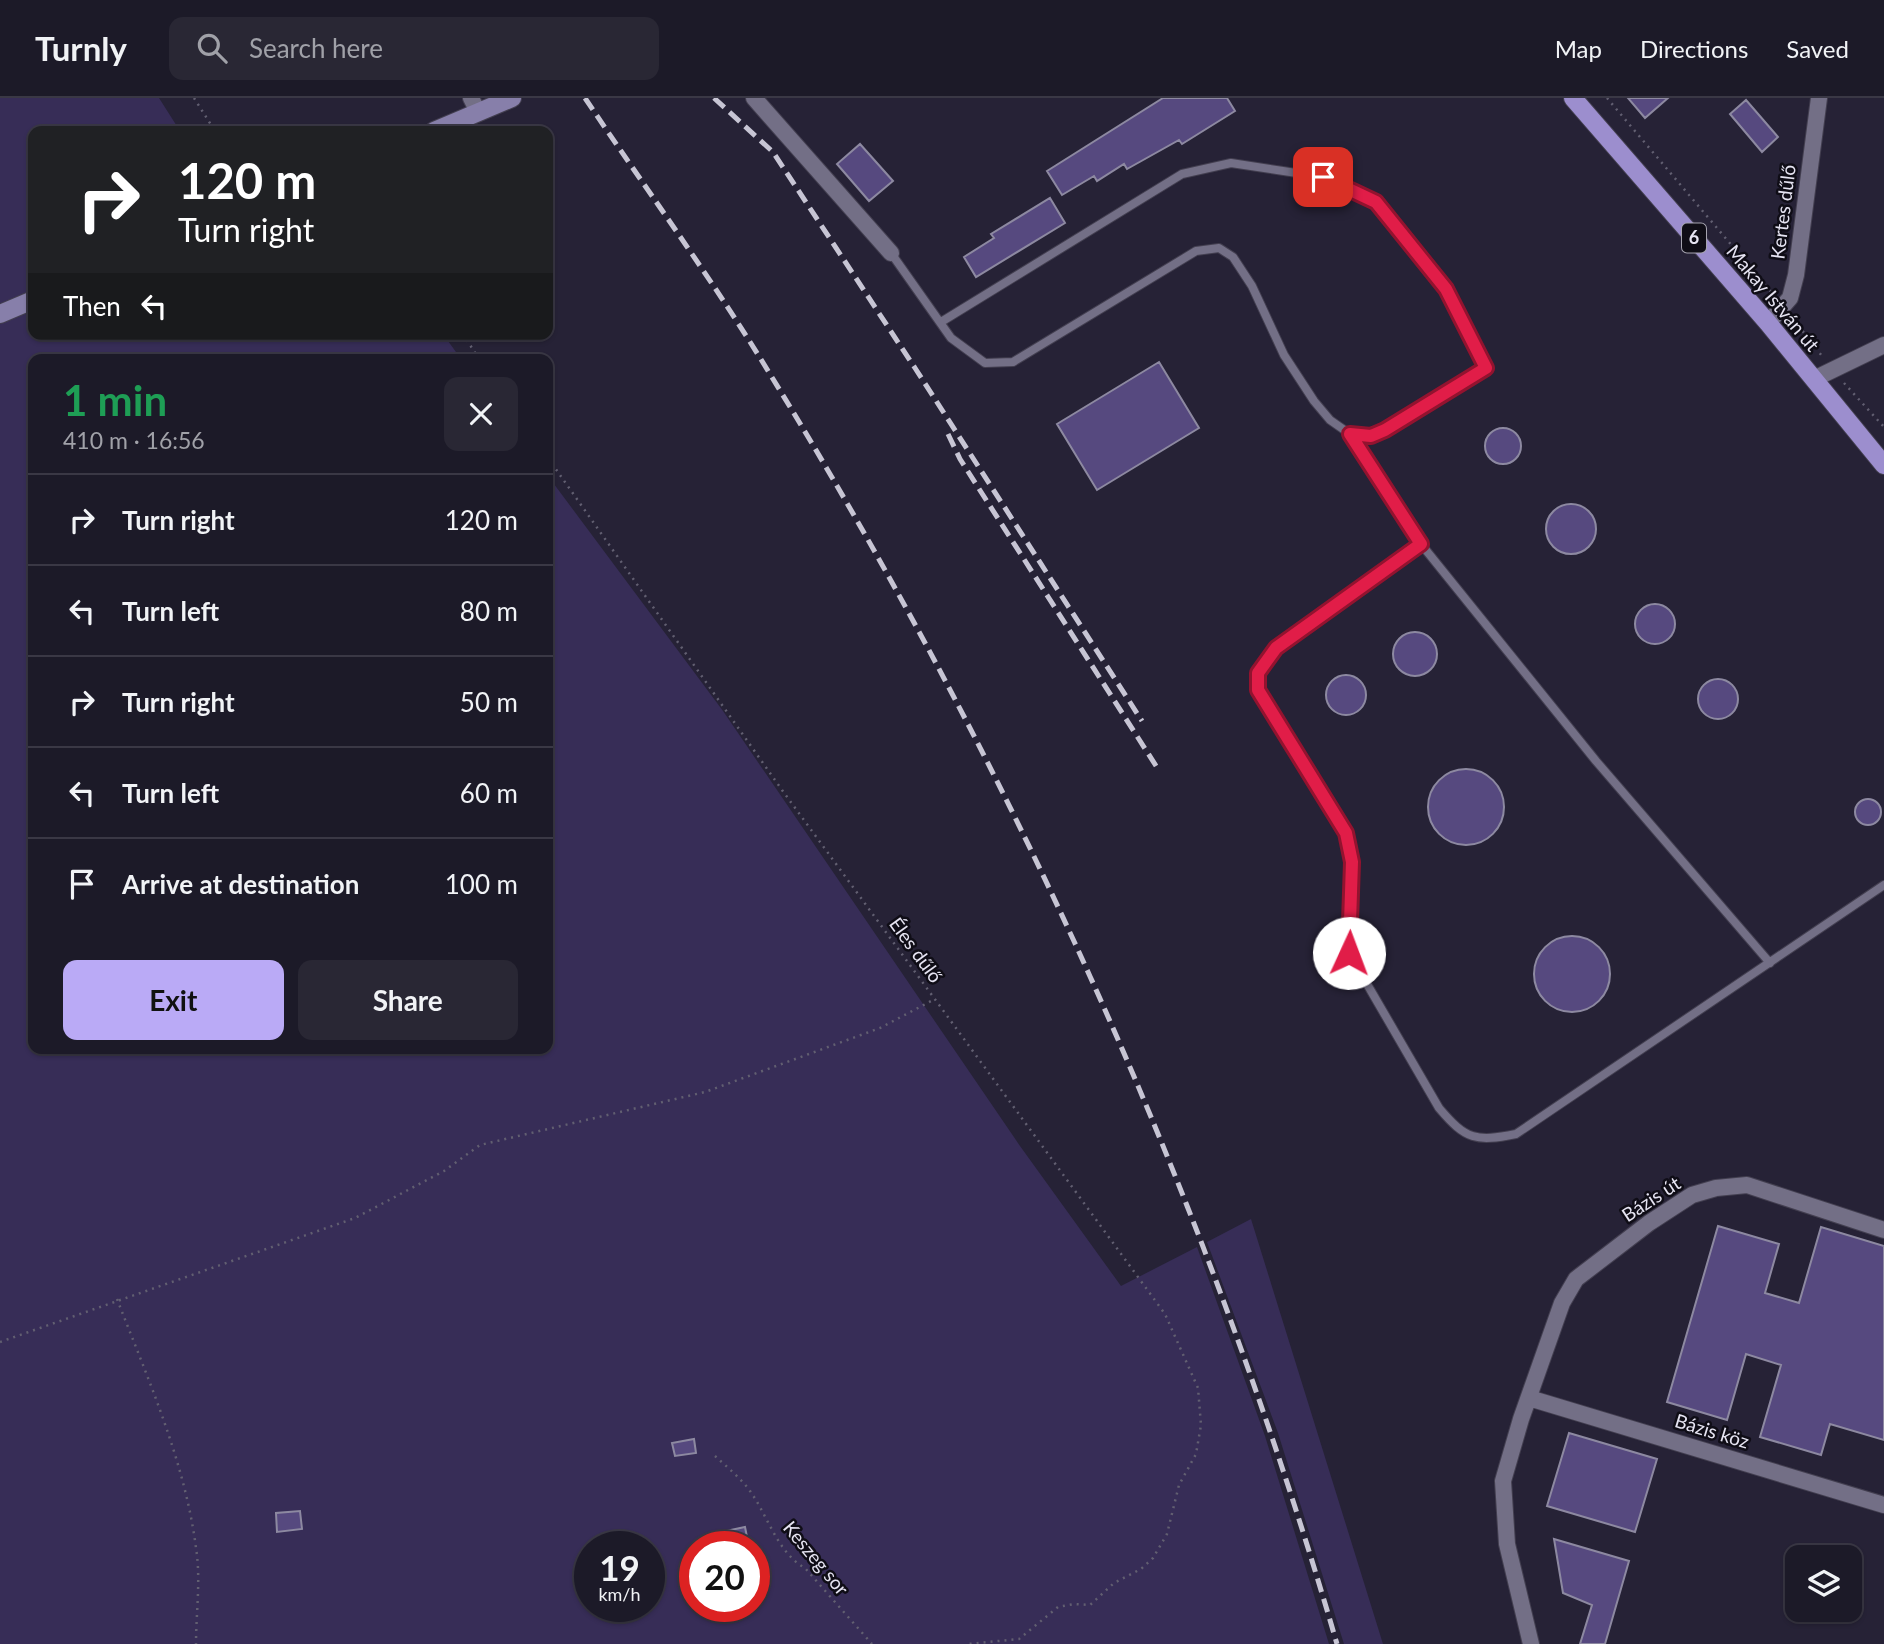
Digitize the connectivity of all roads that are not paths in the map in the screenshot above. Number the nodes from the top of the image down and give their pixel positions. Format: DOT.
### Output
graph roads {
  1 [pos="512,98"];
  2 [pos="754,98"];
  3 [pos="1573,98"];
  4 [pos="1819,98"];
  5 [pos="475,105"];
  6 [pos="442,126"];
  7 [pos="891,253"];
  8 [pos="28,302"];
  9 [pos="0,314"];
  10 [pos="941,323"];
  11 [pos="1768,323"];
  12 [pos="1884,345"];
  13 [pos="1814,379"];
  14 [pos="1350,434"];
  15 [pos="1884,465"];
  16 [pos="1421,544"];
  17 [pos="1884,885"];
  18 [pos="1770,962"];
  19 [pos="1884,1230"];
  20 [pos="1529,1398"];
  21 [pos="1884,1505"];
  22 [pos="1531,1644"];
  1 -- 5 [label="main road"];
  2 -- 7 [label="street"];
  3 -- 11 [label="main road, Makay István út / 6"];
  4 -- 11 [label="street, Kertes dűlő"];
  5 -- 6 [label="main road"];
  7 -- 10 [label="lane"];
  8 -- 9 [label="main road"];
  10 -- 14 [label="lane"];
  10 -- 14 [label="lane"];
  11 -- 13 [label="main road, Makay István út / 6"];
  12 -- 13 [label="street"];
  13 -- 15 [label="main road, Makay István út / 6"];
  14 -- 16 [label="lane"];
  16 -- 18 [label="lane"];
  16 -- 18 [label="lane"];
  17 -- 18 [label="lane"];
  19 -- 20 [label="street, Bázis út"];
  20 -- 21 [label="street, Bázis köz"];
  20 -- 22 [label="street, Bázis út"];
}
